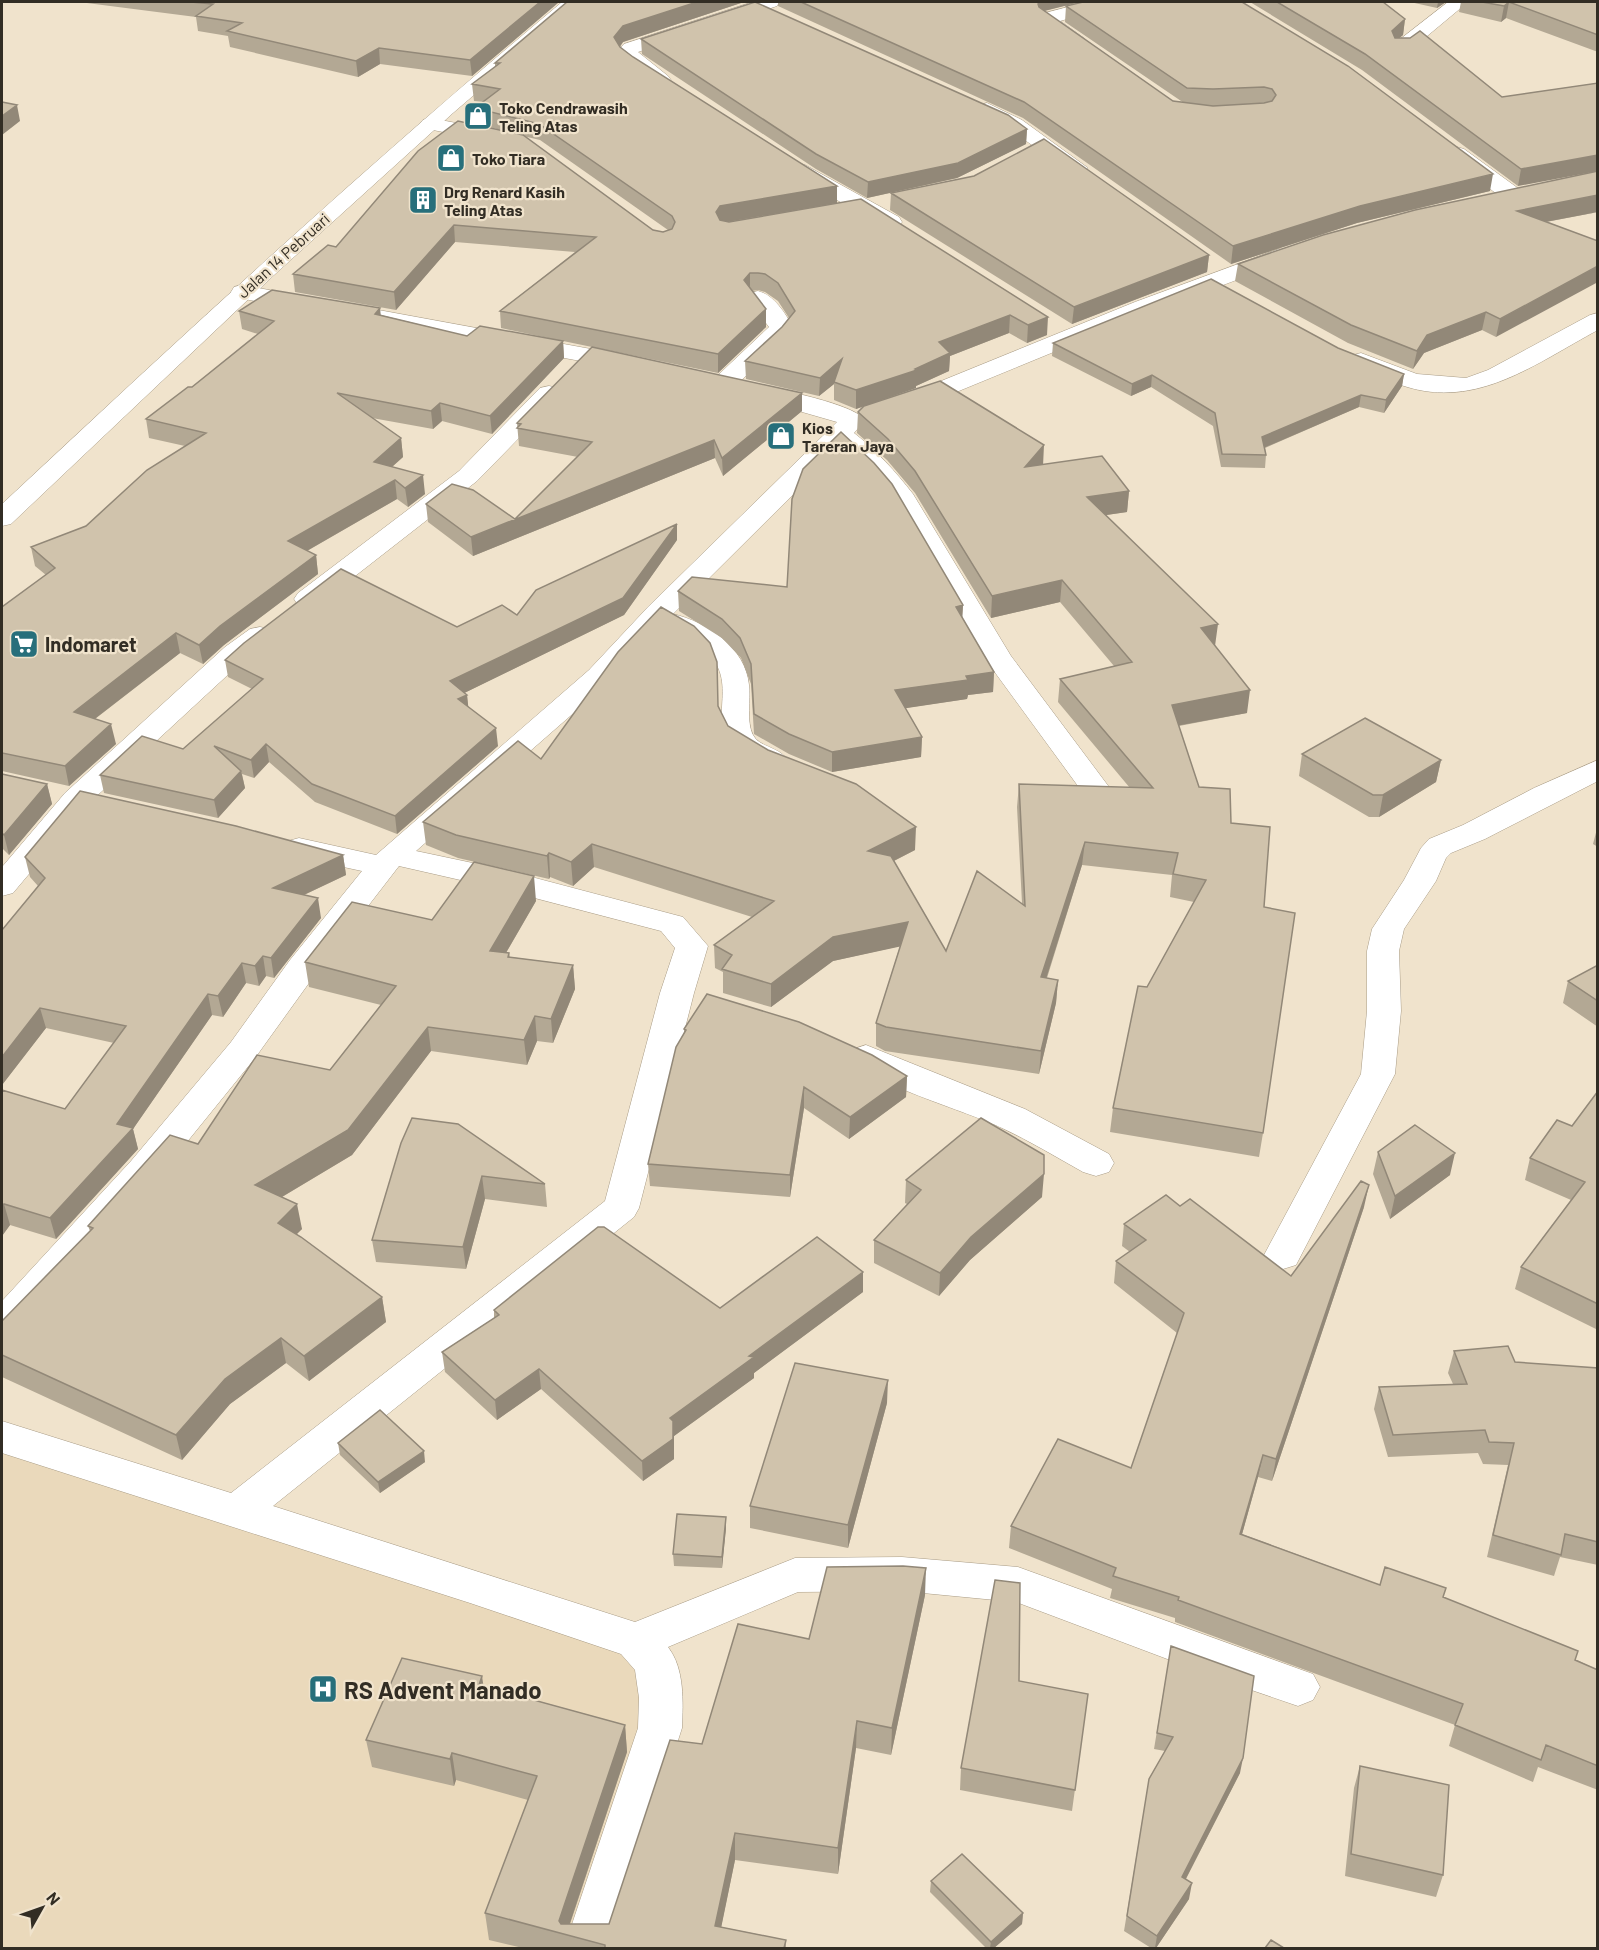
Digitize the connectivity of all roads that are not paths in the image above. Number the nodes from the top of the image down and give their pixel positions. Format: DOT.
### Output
graph roads {
  1 [pos="573,2"];
  2 [pos="1106,2"];
  3 [pos="1459,2"];
  4 [pos="768,8"];
  5 [pos="1401,48"];
  6 [pos="1096,55"];
  7 [pos="682,93"];
  8 [pos="965,99"];
  9 [pos="430,124"];
  10 [pos="1437,138"];
  11 [pos="517,141"];
  12 [pos="1044,145"];
  13 [pos="1024,155"];
  14 [pos="782,158"];
  15 [pos="1092,178"];
  16 [pos="897,200"];
  17 [pos="1483,200"];
  18 [pos="863,207"];
  19 [pos="830,213"];
  20 [pos="910,233"];
  21 [pos="1301,250"];
  22 [pos="1216,272"];
  23 [pos="242,292"];
  24 [pos="1241,297"];
  25 [pos="758,298"];
  26 [pos="1598,320"];
  27 [pos="1341,349"];
  28 [pos="585,355"];
  29 [pos="650,368"];
  30 [pos="861,420"];
  31 [pos="2,518"];
  32 [pos="658,613"];
  33 [pos="1598,769"];
  34 [pos="799,770"];
  35 [pos="1096,791"];
  36 [pos="44,792"];
  37 [pos="76,799"];
  38 [pos="110,807"];
  39 [pos="269,841"];
  40 [pos="387,860"];
  41 [pos="2,886"];
  42 [pos="677,993"];
  43 [pos="711,1002"];
  44 [pos="833,1042"];
  45 [pos="1096,1163"];
  46 [pos="1283,1255"];
  47 [pos="2,1325"];
  48 [pos="2,1437"];
  49 [pos="236,1512"];
  50 [pos="636,1641"];
  51 [pos="1298,1687"];
  52 [pos="587,1948"];
  1 -- 9 [label="street, Jalan 14 Pebruari"];
  2 -- 6 [label="street"];
  3 -- 5 [label="street"];
  4 -- 7 [label="street"];
  8 -- 12 [label="street"];
  9 -- 11 [label="street"];
  9 -- 23 [label="street, Jalan 14 Pebruari"];
  10 -- 17 [label="street"];
  12 -- 13 [label="street"];
  12 -- 15 [label="street"];
  14 -- 18 [label="street"];
  16 -- 18 [label="street"];
  18 -- 19 [label="street"];
  18 -- 20 [label="street"];
  21 -- 22 [label="street"];
  22 -- 24 [label="street"];
  22 -- 30 [label="street"];
  23 -- 28 [label="street"];
  23 -- 31 [label="street, Jalan 14 Pebruari"];
  25 -- 30 [label="street"];
  26 -- 27 [label="street"];
  28 -- 29 [label="street"];
  28 -- 37 [label="street"];
  30 -- 32 [label="street"];
  30 -- 35 [label="street"];
  32 -- 34 [label="street"];
  32 -- 40 [label="street"];
  33 -- 46 [label="street"];
  36 -- 37 [label="street"];
  37 -- 38 [label="street"];
  37 -- 41 [label="street"];
  39 -- 40 [label="street"];
  40 -- 42 [label="street"];
  40 -- 47 [label="street"];
  42 -- 43 [label="street"];
  42 -- 49 [label="street"];
  44 -- 45 [label="street"];
  48 -- 49 [label="street"];
  49 -- 50 [label="street"];
  50 -- 51 [label="street"];
  50 -- 52 [label="street"];
}
